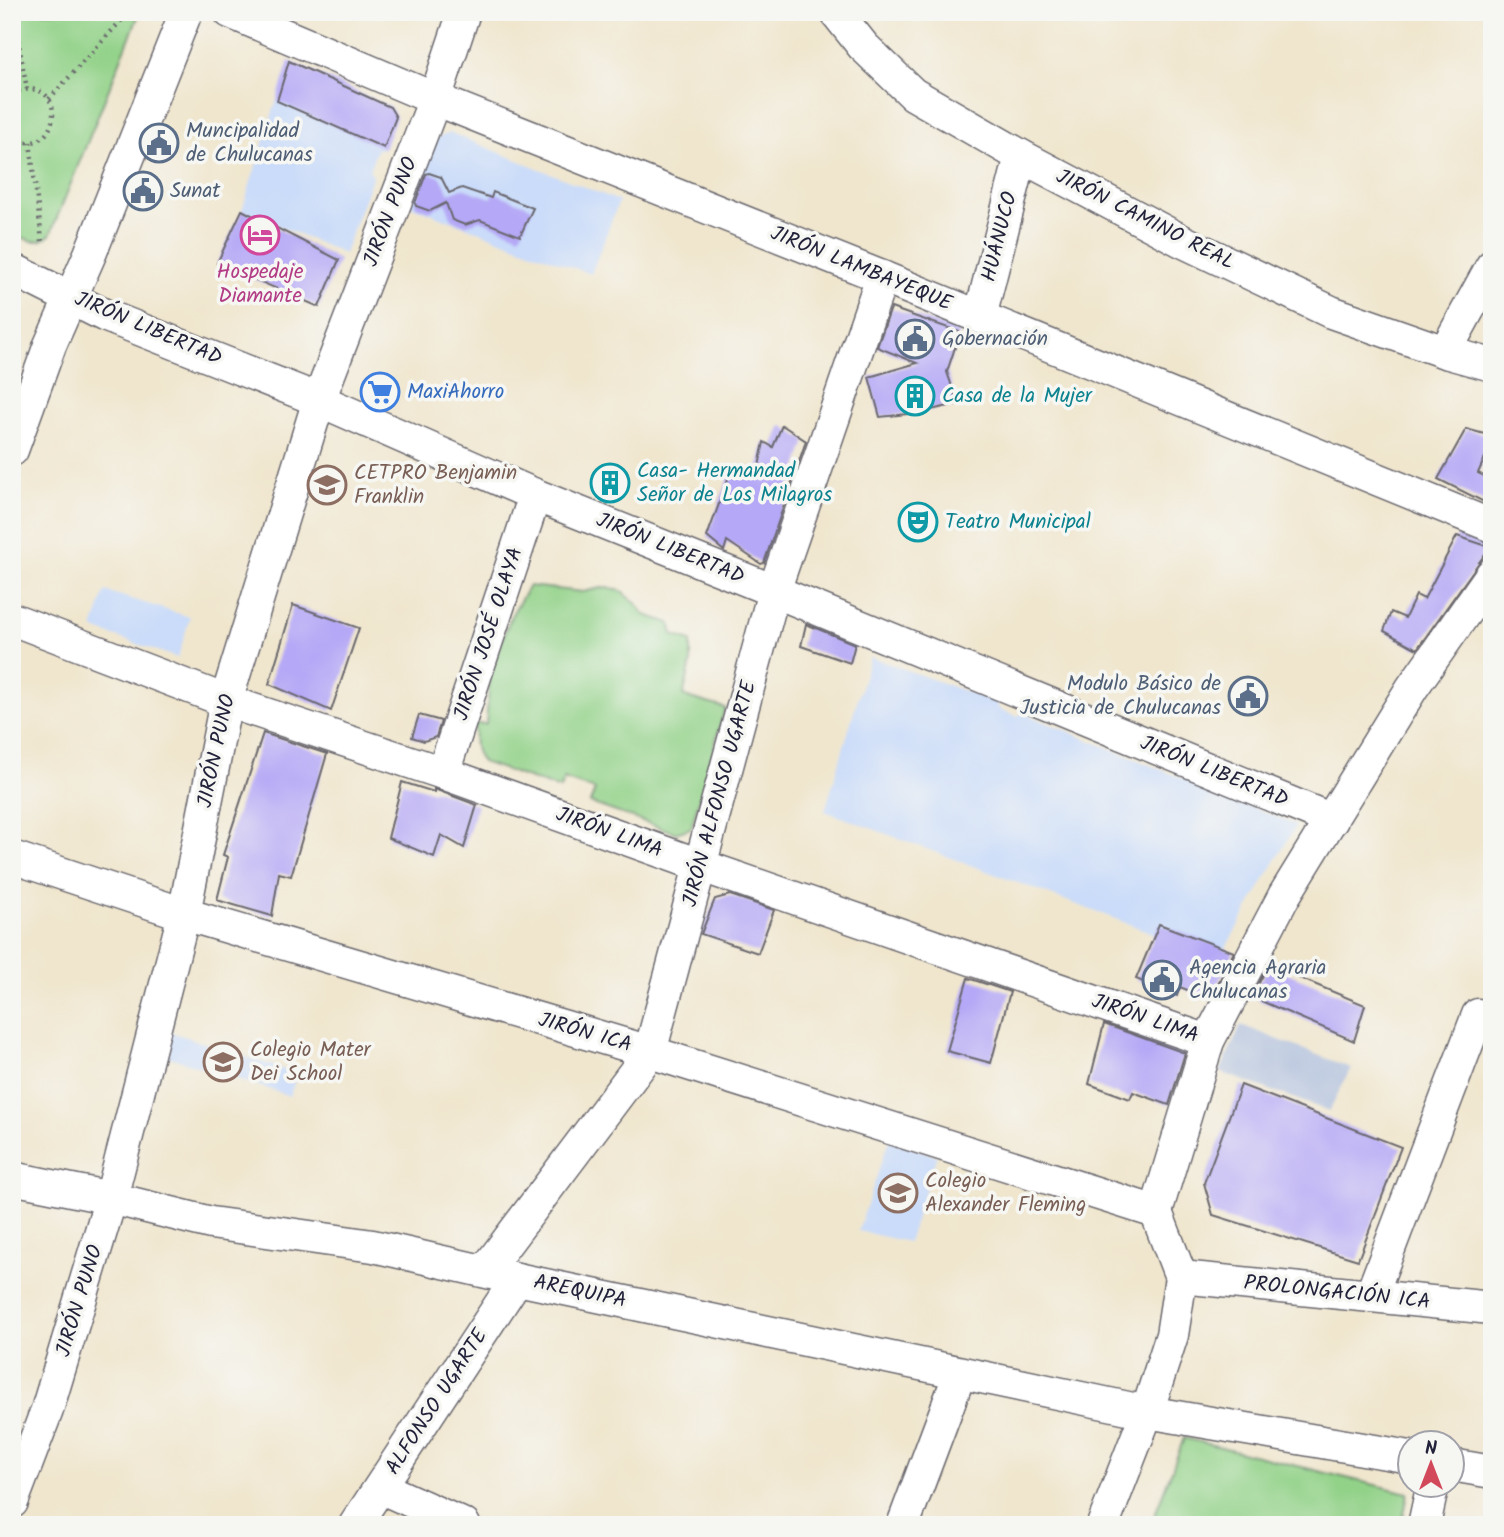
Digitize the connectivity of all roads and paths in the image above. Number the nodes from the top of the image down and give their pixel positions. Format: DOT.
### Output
graph roads {
  1 [pos="13,12"];
  2 [pos="129,12"];
  3 [pos="186,12"];
  4 [pos="230,12"];
  5 [pos="464,12"];
  6 [pos="836,12"];
  7 [pos="27,89"];
  8 [pos="12,93"];
  9 [pos="49,99"];
  10 [pos="435,99"];
  11 [pos="12,137"];
  12 [pos="30,142"];
  13 [pos="1021,156"];
  14 [pos="42,241"];
  15 [pos="1492,266"];
  16 [pos="12,269"];
  17 [pos="882,277"];
  18 [pos="71,296"];
  19 [pos="979,317"];
  20 [pos="1445,352"];
  21 [pos="1492,365"];
  22 [pos="319,400"];
  23 [pos="12,450"];
  24 [pos="535,495"];
  25 [pos="1492,526"];
  26 [pos="1492,574"];
  27 [pos="774,591"];
  28 [pos="12,619"];
  29 [pos="226,701"];
  30 [pos="443,773"];
  31 [pos="1332,820"];
  32 [pos="12,857"];
  33 [pos="702,866"];
  34 [pos="184,914"];
  35 [pos="1478,1015"];
  36 [pos="1208,1041"];
  37 [pos="650,1052"];
  38 [pos="12,1178"];
  39 [pos="111,1198"];
  40 [pos="1156,1212"];
  41 [pos="485,1271"];
  42 [pos="1181,1277"];
  43 [pos="517,1279"];
  44 [pos="1371,1296"];
  45 [pos="1492,1308"];
  46 [pos="960,1373"];
  47 [pos="1147,1412"];
  48 [pos="1396,1455"];
  49 [pos="1466,1468"];
  50 [pos="1492,1472"];
  51 [pos="382,1488"];
  52 [pos="1430,1498"];
  53 [pos="12,1502"];
  54 [pos="355,1525"];
  55 [pos="464,1525"];
  56 [pos="903,1525"];
  57 [pos="1103,1525"];
  58 [pos="1424,1525"];
  1 -- 7 [label="path"];
  2 -- 9 [label="path"];
  3 -- 18 [label="street"];
  4 -- 10 [label="street, JIRÓN LAMBAYEQUE"];
  5 -- 10 [label="street, JIRÓN PUNO"];
  6 -- 13 [label="street, JIRÓN CAMINO REAL"];
  7 -- 8 [label="path"];
  7 -- 9 [label="path"];
  9 -- 12 [label="path"];
  10 -- 17 [label="street, JIRÓN LAMBAYEQUE"];
  10 -- 22 [label="street, JIRÓN PUNO"];
  11 -- 12 [label="path"];
  12 -- 14 [label="path"];
  13 -- 19 [label="street, HUÁNUCO"];
  13 -- 20 [label="street, JIRÓN CAMINO REAL"];
  15 -- 20 [label="street"];
  16 -- 18 [label="street, JIRÓN LIBERTAD"];
  17 -- 19 [label="street, JIRÓN LAMBAYEQUE"];
  17 -- 27 [label="street, JIRÓN ALFONSO UGARTE"];
  18 -- 22 [label="street, JIRÓN LIBERTAD"];
  18 -- 23 [label="street"];
  19 -- 25 [label="street, JIRÓN LAMBAYEQUE"];
  20 -- 21 [label="street, JIRÓN CAMINO REAL"];
  22 -- 24 [label="street, JIRÓN LIBERTAD"];
  22 -- 29 [label="street, JIRÓN PUNO"];
  24 -- 27 [label="street, JIRÓN LIBERTAD"];
  24 -- 30 [label="street, JIRÓN JOSÉ OLAYA"];
  26 -- 31 [label="street"];
  27 -- 31 [label="street, JIRÓN LIBERTAD"];
  27 -- 33 [label="street, JIRÓN ALFONSO UGARTE"];
  28 -- 29 [label="street, JIRÓN LIMA"];
  29 -- 30 [label="street, JIRÓN LIMA"];
  29 -- 34 [label="street, JIRÓN PUNO"];
  30 -- 33 [label="street, JIRÓN LIMA"];
  31 -- 36 [label="street"];
  32 -- 34 [label="street, JIRÓN ICA"];
  33 -- 36 [label="street, JIRÓN LIMA"];
  33 -- 37 [label="street, JIRÓN ALFONSO UGARTE"];
  34 -- 37 [label="street, JIRÓN ICA"];
  34 -- 39 [label="street, JIRÓN PUNO"];
  35 -- 44 [label="street"];
  36 -- 40 [label="street"];
  37 -- 40 [label="street, JIRÓN ICA"];
  37 -- 41 [label="street, JIRÓN ALFONSO UGARTE"];
  38 -- 39 [label="street, AREQUIPA"];
  39 -- 41 [label="street, AREQUIPA"];
  39 -- 53 [label="street, JIRÓN PUNO"];
  40 -- 42 [label="street"];
  41 -- 43 [label="street, AREQUIPA"];
  42 -- 44 [label="street, PROLONGACIÓN ICA"];
  42 -- 47 [label="street"];
  43 -- 46 [label="street, AREQUIPA"];
  43 -- 51 [label="street, ALFONSO UGARTE"];
  44 -- 45 [label="street, PROLONGACIÓN ICA"];
  46 -- 47 [label="street, AREQUIPA"];
  46 -- 56 [label="street"];
  47 -- 48 [label="street, AREQUIPA"];
  47 -- 57 [label="street"];
  49 -- 50 [label="street"];
  51 -- 54 [label="street, ALFONSO UGARTE"];
  51 -- 55 [label="street"];
  52 -- 58 [label="street"];
}
